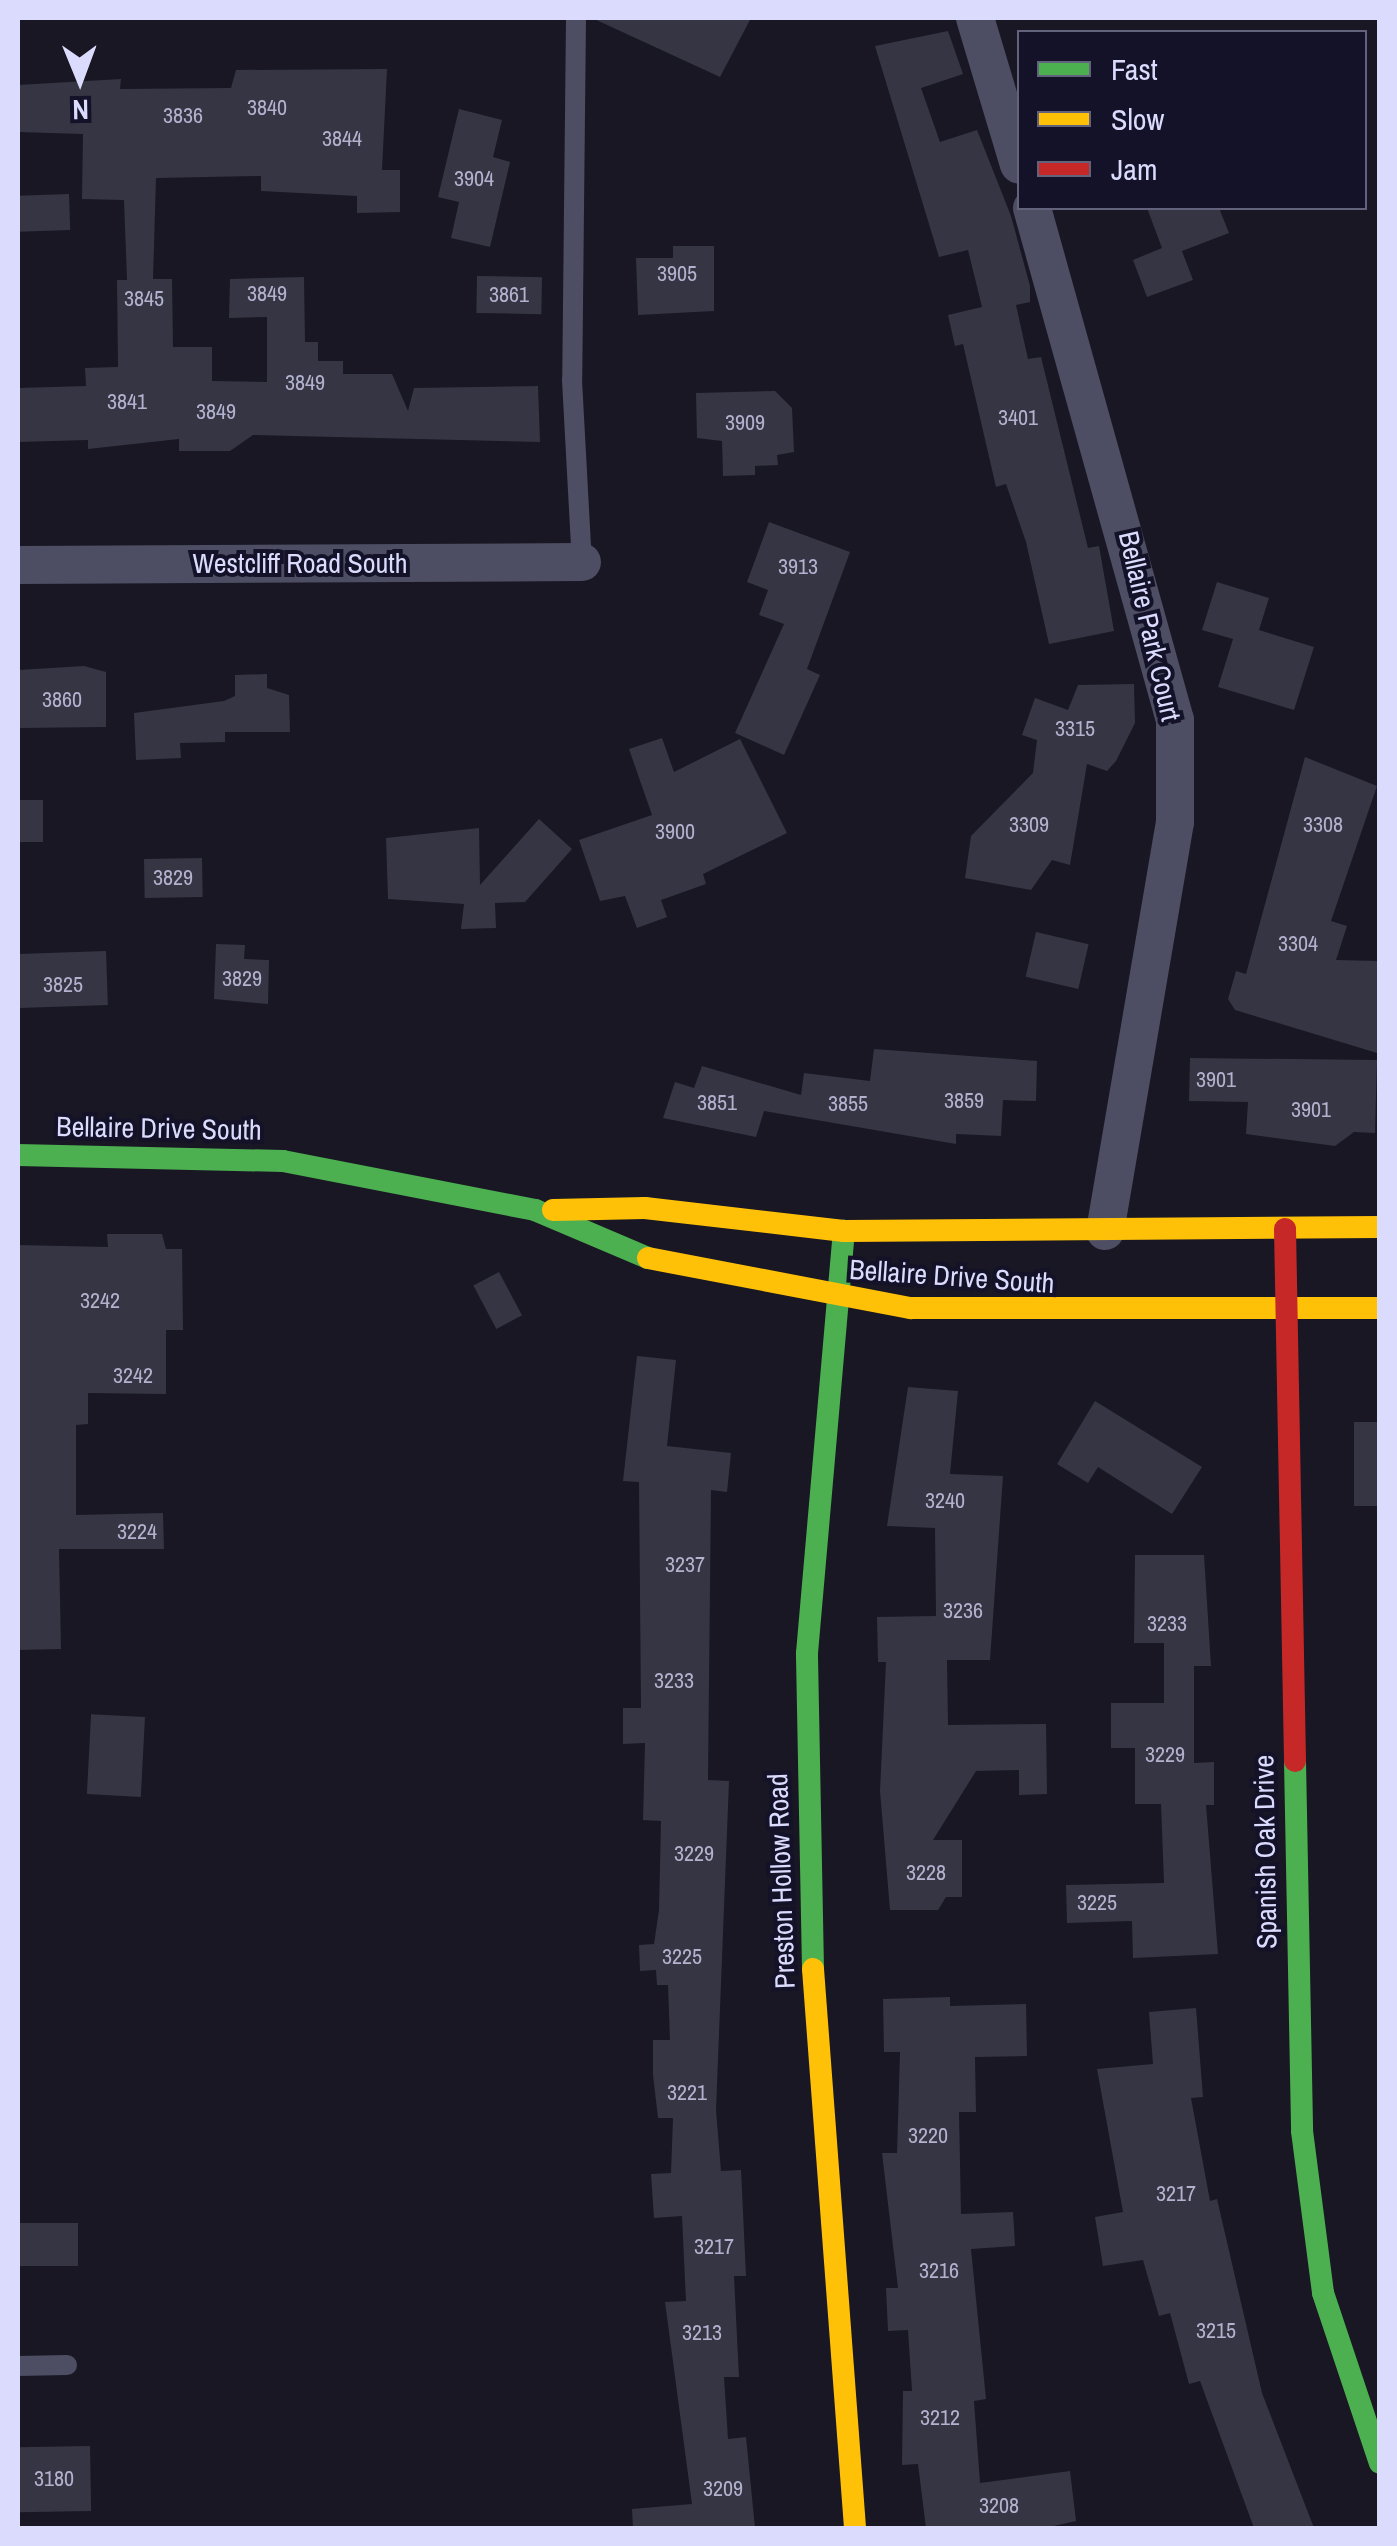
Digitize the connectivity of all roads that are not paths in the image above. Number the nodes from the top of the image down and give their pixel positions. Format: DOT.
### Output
graph roads {
  1 [pos="576,18"];
  2 [pos="975,18"];
  3 [pos="1017,155"];
  4 [pos="1033,210"];
  5 [pos="582,562"];
  6 [pos="18,564"];
  7 [pos="18,1155"];
  8 [pos="535,1210"];
  9 [pos="1380,1227"];
  10 [pos="1285,1229"];
  11 [pos="844,1231"];
  12 [pos="1106,1231"];
  13 [pos="839,1299"];
  14 [pos="1380,1308"];
  15 [pos="1286,1310"];
  16 [pos="67,2365"];
  17 [pos="18,2366"];
  18 [pos="1380,2463"];
  19 [pos="855,2528"];
  1 -- 5 [label="lane"];
  2 -- 3 [label="street"];
  4 -- 12 [label="street, Bellaire Park Court"];
  5 -- 6 [label="street, Westcliff Road South"];
  7 -- 8 [label="street, Bellaire Drive South"];
  8 -- 11 [label="street, Bellaire Drive South"];
  8 -- 13 [label="street, Bellaire Drive South"];
  9 -- 10 [label="street, Bellaire Drive South"];
  10 -- 12 [label="street, Bellaire Drive South"];
  10 -- 15 [label="street, Spanish Oak Drive"];
  11 -- 12 [label="street, Bellaire Drive South"];
  11 -- 13 [label="street, Preston Hollow Road"];
  13 -- 15 [label="street, Bellaire Drive South"];
  13 -- 19 [label="street, Preston Hollow Road"];
  14 -- 15 [label="street, Bellaire Drive South"];
  15 -- 18 [label="street, Spanish Oak Drive"];
  16 -- 17 [label="lane"];
}
